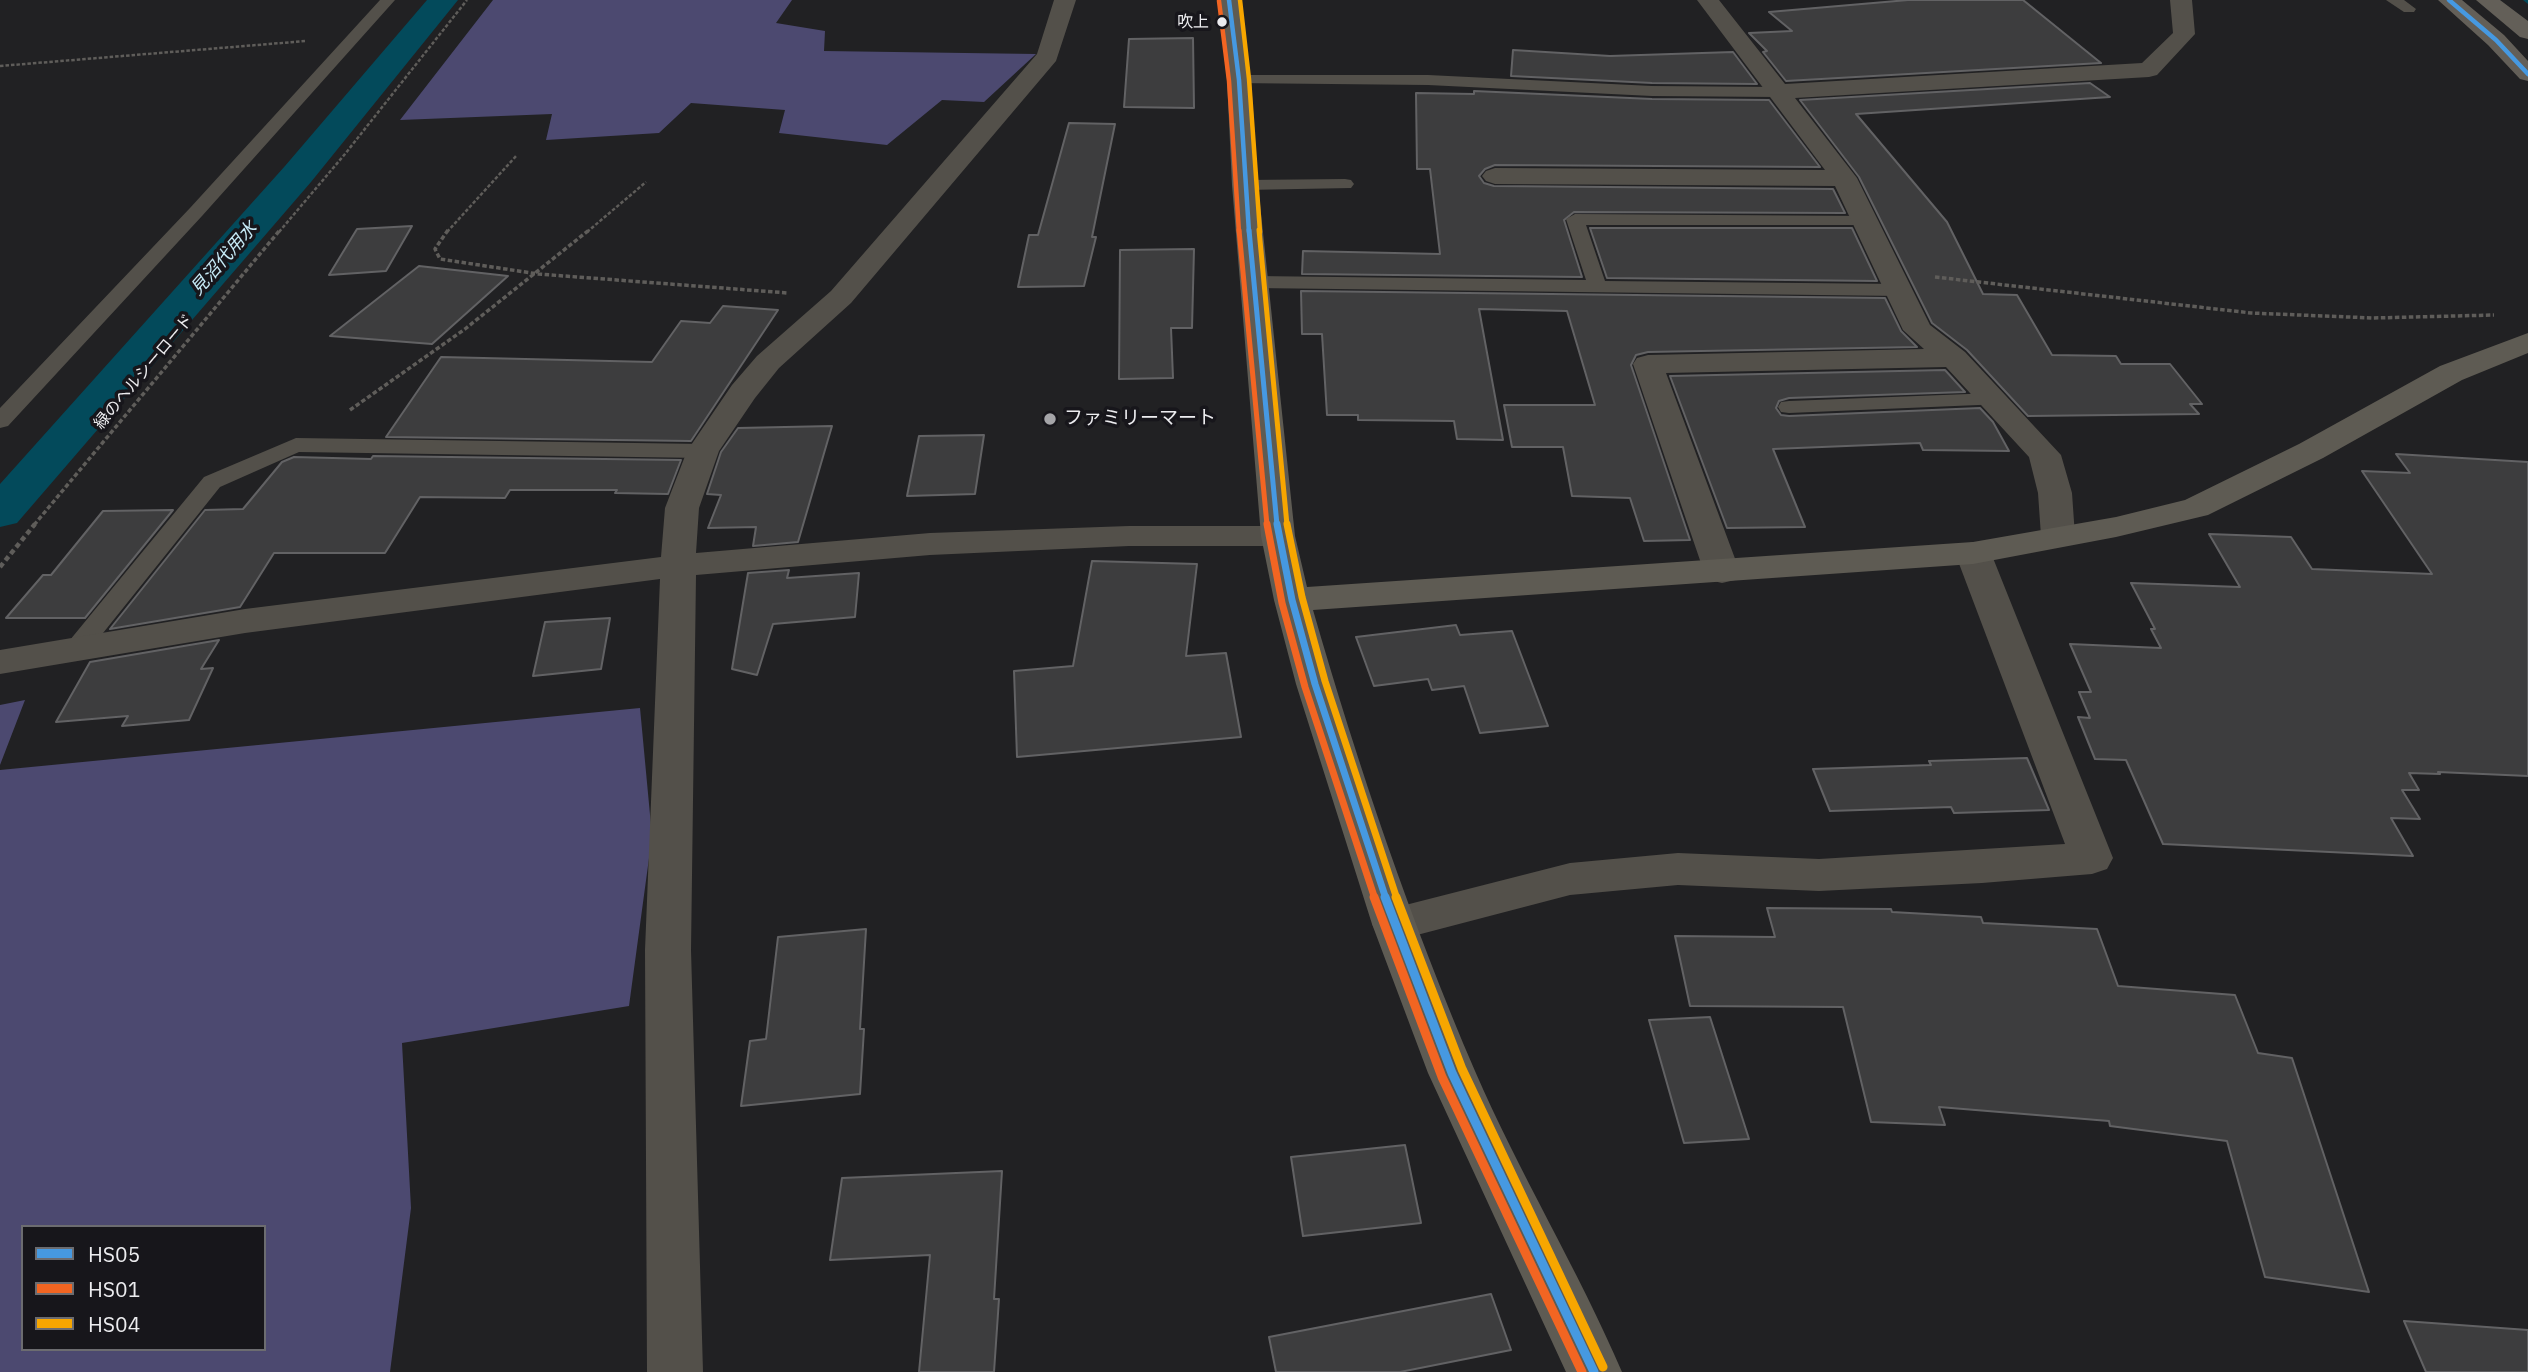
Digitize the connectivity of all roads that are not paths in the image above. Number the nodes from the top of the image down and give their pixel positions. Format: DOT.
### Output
graph roads {
  1 [pos="388,0"];
  2 [pos="1066,0"];
  3 [pos="1229,0"];
  4 [pos="1707,0"];
  5 [pos="2181,0"];
  6 [pos="2393,0"];
  7 [pos="2449,0"];
  8 [pos="2487,0"];
  9 [pos="2409,9"];
  10 [pos="2528,32"];
  11 [pos="2528,74"];
  12 [pos="1239,80"];
  13 [pos="1777,92"];
  14 [pos="1495,176"];
  15 [pos="1843,178"];
  16 [pos="1345,184"];
  17 [pos="1245,185"];
  18 [pos="1867,222"];
  19 [pos="1255,282"];
  20 [pos="1896,282"];
  21 [pos="1598,286"];
  22 [pos="2528,342"];
  23 [pos="1954,358"];
  24 [pos="1994,399"];
  25 [pos="1789,407"];
  26 [pos="0,421"];
  27 [pos="703,452"];
  28 [pos="1278,536"];
  29 [pos="2058,536"];
  30 [pos="1973,553"];
  31 [pos="678,565"];
  32 [pos="1722,572"];
  33 [pos="1292,600"];
  34 [pos="74,652"];
  35 [pos="13,661"];
  36 [pos="0,691"];
  37 [pos="1394,924"];
  38 [pos="1587,1370"];
  39 [pos="675,1372"];
  1 -- 26 [label="lane"];
  2 -- 27 [label="street"];
  3 -- 12 [label="street"];
  4 -- 13 [label="street"];
  5 -- 13 [label="street"];
  6 -- 9 [label="lane"];
  7 -- 11 [label="highway"];
  8 -- 10 [label="highway"];
  12 -- 13 [label="lane"];
  12 -- 17 [label="street"];
  13 -- 15 [label="street"];
  14 -- 15 [label="street"];
  15 -- 18 [label="street"];
  16 -- 17 [label="lane"];
  17 -- 19 [label="street"];
  18 -- 20 [label="street"];
  18 -- 21 [label="lane"];
  19 -- 21 [label="lane"];
  19 -- 28 [label="street"];
  20 -- 21 [label="lane"];
  20 -- 23 [label="street"];
  22 -- 29 [label="street"];
  23 -- 24 [label="street"];
  23 -- 32 [label="street"];
  24 -- 25 [label="lane"];
  24 -- 29 [label="street"];
  27 -- 31 [label="street"];
  27 -- 34 [label="lane"];
  28 -- 31 [label="street"];
  28 -- 33 [label="street"];
  29 -- 30 [label="street"];
  30 -- 32 [label="street"];
  30 -- 37 [label="street"];
  31 -- 34 [label="street"];
  31 -- 39 [label="street"];
  32 -- 33 [label="street"];
  33 -- 37 [label="street"];
  34 -- 35 [label="street"];
  35 -- 36 [label="street"];
  37 -- 38 [label="street"];
}
